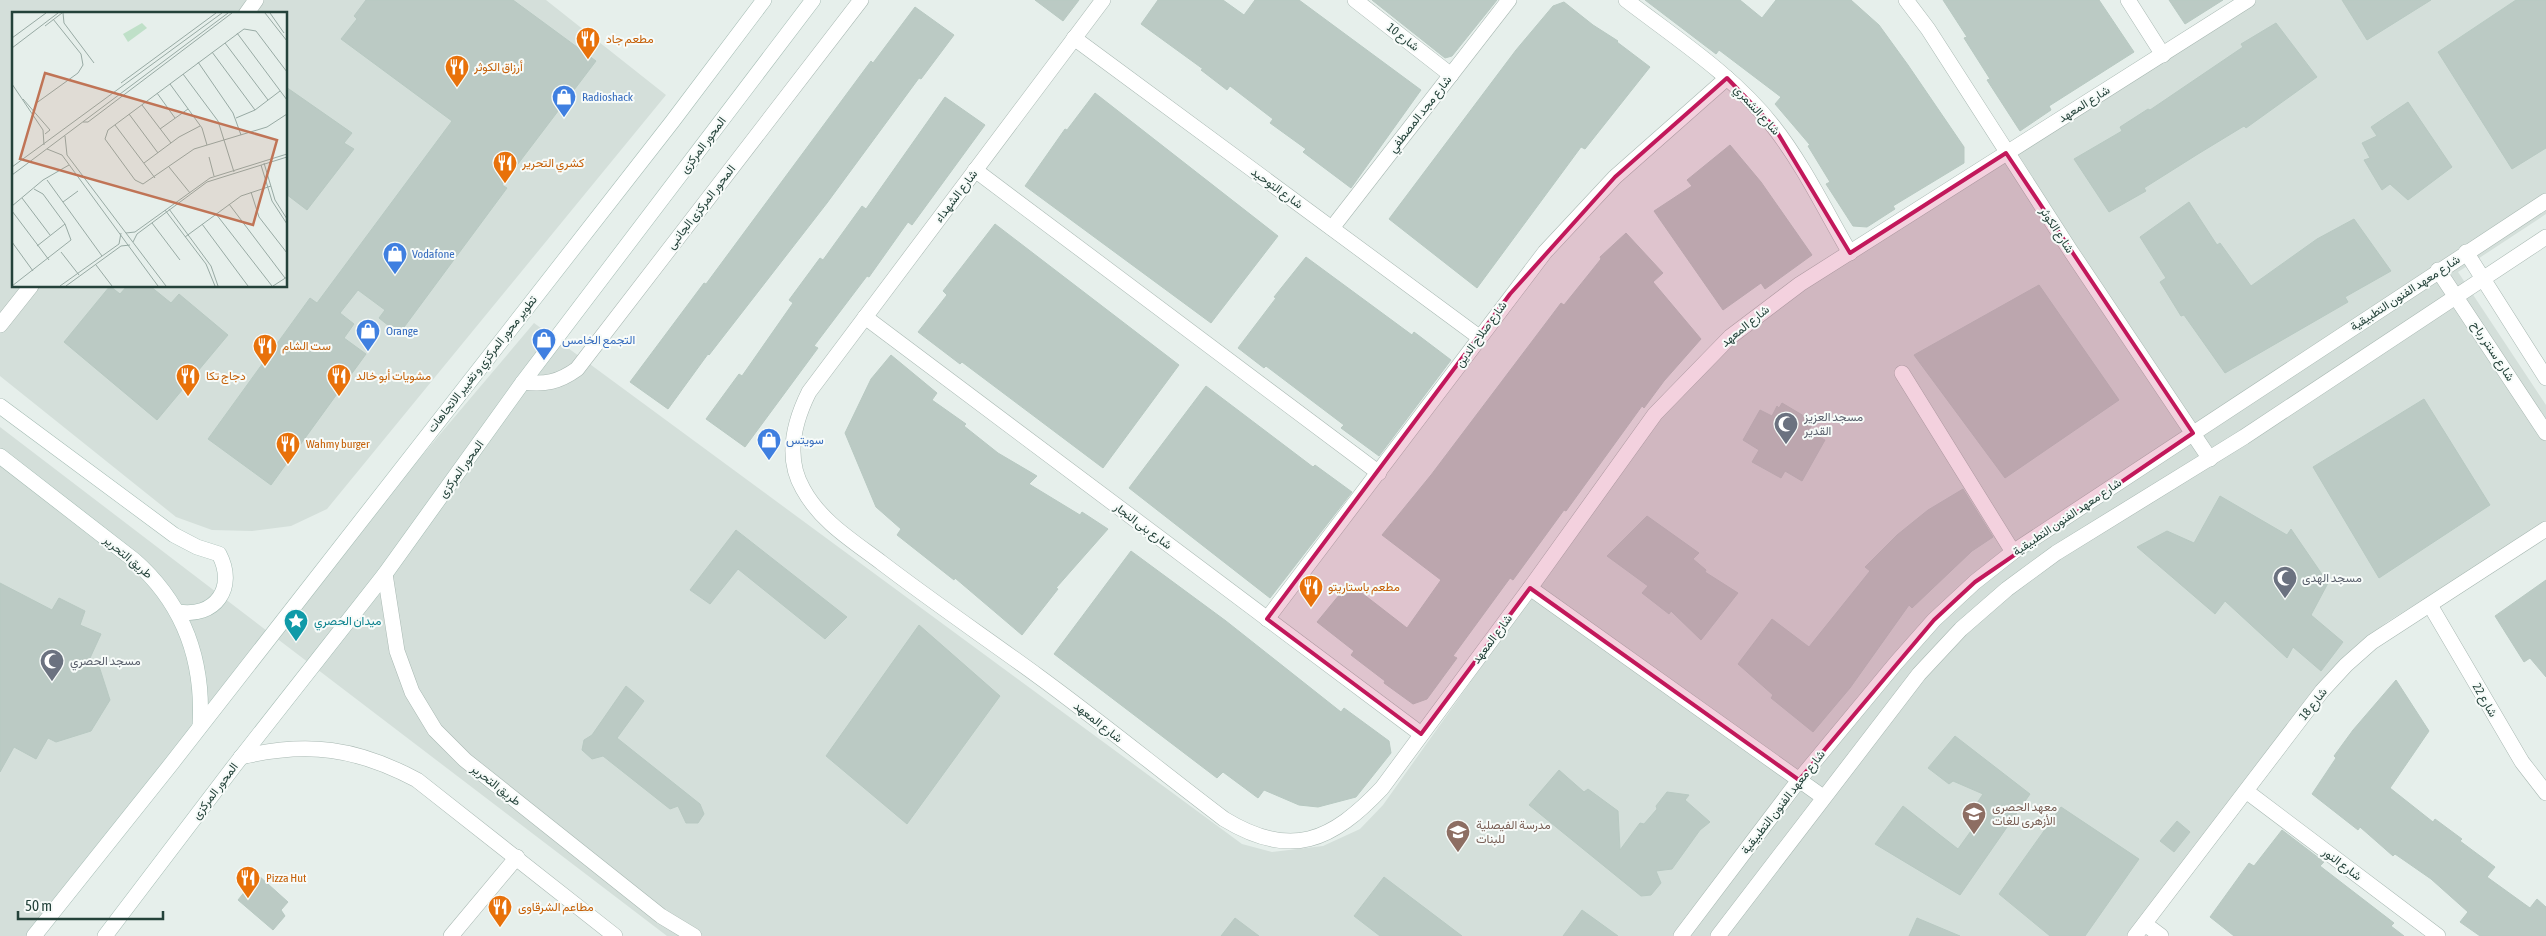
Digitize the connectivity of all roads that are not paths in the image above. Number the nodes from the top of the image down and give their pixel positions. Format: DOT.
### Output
graph roads {
  1 [pos="256,0"];
  2 [pos="764,0"];
  3 [pos="813,0"];
  4 [pos="861,0"];
  5 [pos="1103,0"];
  6 [pos="1355,0"];
  7 [pos="1509,0"];
  8 [pos="1626,0"];
  9 [pos="1906,0"];
  10 [pos="2128,0"];
  11 [pos="2248,0"];
  12 [pos="247,12"];
  13 [pos="1074,38"];
  14 [pos="2164,55"];
  15 [pos="1451,75"];
  16 [pos="1727,78"];
  17 [pos="2006,153"];
  18 [pos="975,170"];
  19 [pos="2546,200"];
  20 [pos="1332,228"];
  21 [pos="2546,237"];
  22 [pos="2466,252"];
  23 [pos="1850,254"];
  24 [pos="2438,270"];
  25 [pos="2483,278"];
  26 [pos="29,288"];
  27 [pos="2456,296"];
  28 [pos="865,317"];
  29 [pos="0,326"];
  30 [pos="1479,337"];
  31 [pos="1902,373"];
  32 [pos="2546,378"];
  33 [pos="523,382"];
  34 [pos="809,392"];
  35 [pos="0,406"];
  36 [pos="2193,433"];
  37 [pos="2546,434"];
  38 [pos="0,456"];
  39 [pos="2210,458"];
  40 [pos="1379,473"];
  41 [pos="2546,529"];
  42 [pos="2013,552"];
  43 [pos="385,574"];
  44 [pos="1530,588"];
  45 [pos="2430,605"];
  46 [pos="178,612"];
  47 [pos="1267,619"];
  48 [pos="200,726"];
  49 [pos="1421,734"];
  50 [pos="241,757"];
  51 [pos="1798,780"];
  52 [pos="2246,791"];
  53 [pos="2546,793"];
  54 [pos="1823,797"];
  55 [pos="517,857"];
  56 [pos="2145,924"];
  57 [pos="34,936"];
  58 [pos="105,936"];
  59 [pos="451,936"];
  60 [pos="615,936"];
  61 [pos="694,936"];
  62 [pos="1681,936"];
  63 [pos="1718,936"];
  64 [pos="2135,936"];
  65 [pos="2161,936"];
  66 [pos="2438,936"];
  1 -- 12 [label="street"];
  2 -- 48 [label="street, تطوير محور المركزي و تغيير الاتجاهات"];
  3 -- 33 [label="street, المحور المركزى"];
  4 -- 33 [label="street, المحور المركزى الجانبى"];
  5 -- 13 [label="street, شارع الشهداء"];
  6 -- 15 [label="street, شارع 10"];
  7 -- 15 [label="street, شارع مجد المصطفي"];
  8 -- 16 [label="street, شارع الشمري"];
  9 -- 17 [label="street, شارع الكوثر"];
  10 -- 14 [label="street"];
  11 -- 14 [label="street, شارع المعهد"];
  13 -- 18 [label="street, شارع الشهداء"];
  13 -- 20 [label="street, شارع التوحيد"];
  14 -- 17 [label="street, شارع المعهد"];
  15 -- 20 [label="street, شارع مجد المصطفي"];
  16 -- 23 [label="street, شارع الشمري"];
  16 -- 30 [label="street, شارع صلاح الدين"];
  17 -- 23 [label="street, شارع المعهد"];
  17 -- 36 [label="street, شارع الكوثر"];
  18 -- 28 [label="street, شارع الشهداء"];
  18 -- 40 [label="street"];
  19 -- 22 [label="street, شارع معهد الفنون التطبيقية"];
  20 -- 30 [label="street, شارع التوحيد"];
  21 -- 25 [label="street, شارع معهد الفنون التطبيقية"];
  22 -- 24 [label="street, شارع معهد الفنون التطبيقية"];
  22 -- 25 [label="street"];
  23 -- 44 [label="street, شارع المعهد"];
  24 -- 27 [label="street, شارع سنتر رباح"];
  24 -- 36 [label="street, شارع معهد الفنون التطبيقية"];
  25 -- 27 [label="street, شارع معهد الفنون التطبيقية"];
  25 -- 32 [label="street"];
  26 -- 29 [label="street"];
  27 -- 37 [label="street, شارع سنتر رباح"];
  27 -- 39 [label="street, شارع معهد الفنون التطبيقية"];
  28 -- 34 [label="street, شارع الشهداء"];
  28 -- 47 [label="street, شارع بنى النجار"];
  30 -- 40 [label="street, شارع صلاح الدين"];
  31 -- 42 [label="street"];
  33 -- 43 [label="street, المحور المركزى"];
  34 -- 49 [label="street, شارع المعهد"];
  35 -- 46 [label="street"];
  36 -- 39 [label="street, شارع الكوثر"];
  36 -- 42 [label="street, شارع معهد الفنون التطبيقية"];
  38 -- 46 [label="street, طريق التحرير"];
  39 -- 54 [label="street, شارع معهد الفنون التطبيقية"];
  40 -- 47 [label="street, شارع صلاح الدين"];
  41 -- 45 [label="street, شارع 18"];
  42 -- 51 [label="street, شارع معهد الفنون التطبيقية"];
  43 -- 50 [label="street, المحور المركزى"];
  43 -- 61 [label="street, طريق التحرير"];
  44 -- 49 [label="street, شارع المعهد"];
  44 -- 51 [label="street"];
  45 -- 52 [label="street, شارع 18"];
  45 -- 53 [label="street, شارع 22"];
  46 -- 48 [label="street, طريق التحرير"];
  47 -- 49 [label="street, شارع بنى النجار"];
  48 -- 57 [label="street"];
  50 -- 55 [label="street"];
  50 -- 58 [label="street, المحور المركزى"];
  51 -- 54 [label="street"];
  51 -- 62 [label="street, شارع معهد الفنون التطبيقية"];
  52 -- 56 [label="street, شارع 18"];
  52 -- 66 [label="street, شارع النور"];
  54 -- 63 [label="street, شارع معهد الفنون التطبيقية"];
  55 -- 59 [label="street"];
  55 -- 60 [label="street"];
  56 -- 64 [label="street, شارع 18"];
  56 -- 65 [label="street"];
}
